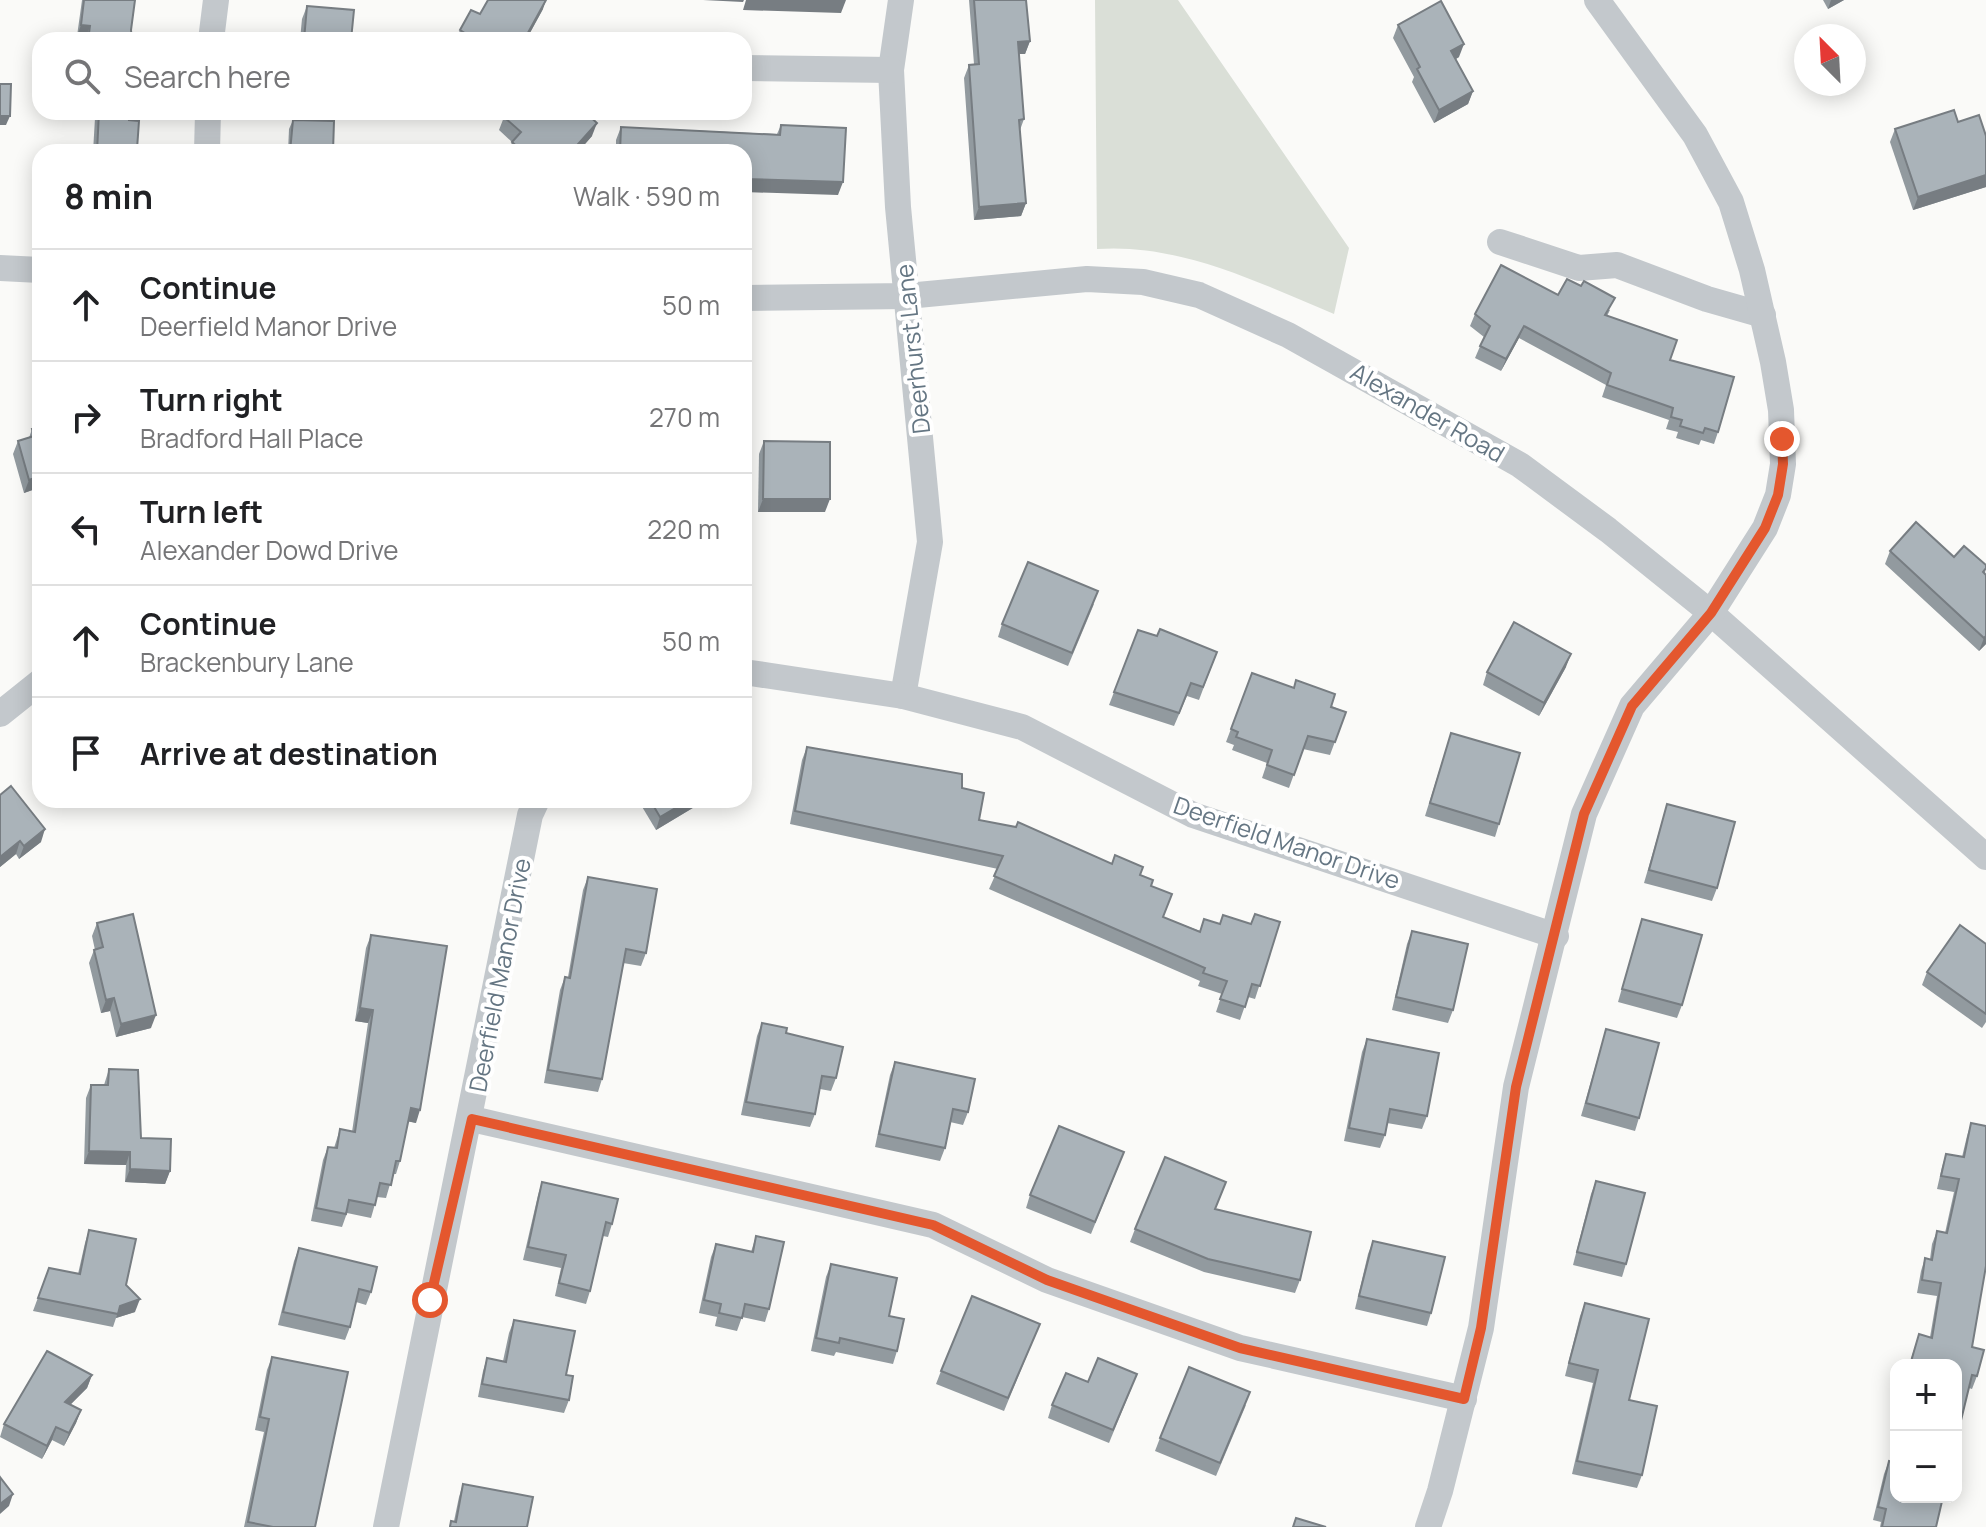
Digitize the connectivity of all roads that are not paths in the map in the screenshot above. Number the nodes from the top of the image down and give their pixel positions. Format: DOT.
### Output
graph roads {
  1 [pos="216,0"];
  2 [pos="901,0"];
  3 [pos="1597,0"];
  4 [pos="212,32"];
  5 [pos="752,68"];
  6 [pos="891,70"];
  7 [pos="208,120"];
  8 [pos="207,144"];
  9 [pos="1500,242"];
  10 [pos="0,268"];
  11 [pos="32,270"];
  12 [pos="907,296"];
  13 [pos="752,298"];
  14 [pos="1763,315"];
  15 [pos="1711,613"];
  16 [pos="752,673"];
  17 [pos="32,688"];
  18 [pos="903,696"];
  19 [pos="0,714"];
  20 [pos="533,808"];
  21 [pos="1986,857"];
  22 [pos="1556,936"];
  23 [pos="472,1119"];
  24 [pos="1464,1399"];
  25 [pos="386,1527"];
  26 [pos="1428,1527"];
  1 -- 4 [label="street"];
  2 -- 6 [label="street, Deerhurst Lane"];
  3 -- 14 [label="street"];
  5 -- 6 [label="street"];
  6 -- 12 [label="street, Deerhurst Lane"];
  7 -- 8 [label="street"];
  9 -- 14 [label="street"];
  10 -- 11 [label="street"];
  12 -- 13 [label="street, Alexander Road"];
  12 -- 15 [label="street, Alexander Road"];
  12 -- 18 [label="street, Deerhurst Lane"];
  14 -- 15 [label="street"];
  15 -- 21 [label="street, Alexander Road"];
  15 -- 22 [label="street"];
  16 -- 18 [label="street, Deerfield Manor Drive"];
  17 -- 19 [label="street"];
  18 -- 22 [label="street, Deerfield Manor Drive"];
  20 -- 23 [label="street, Deerfield Manor Drive"];
  22 -- 24 [label="street"];
  23 -- 24 [label="street"];
  23 -- 25 [label="street, Deerfield Manor Drive"];
  24 -- 26 [label="street"];
}
